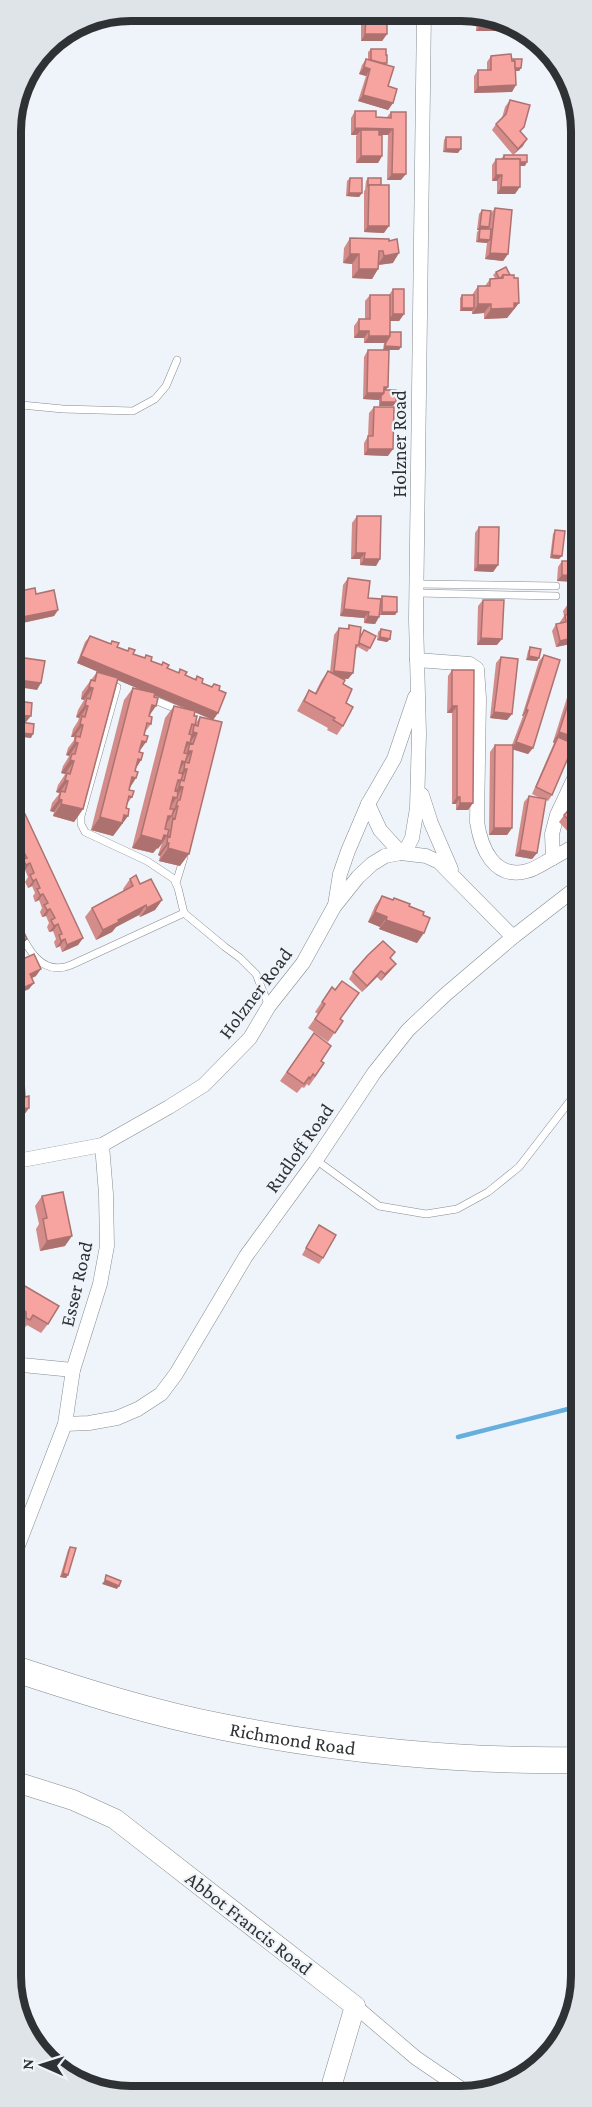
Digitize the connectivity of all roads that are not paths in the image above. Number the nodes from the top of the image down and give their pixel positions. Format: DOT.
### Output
graph roads {
  1 [pos="424,21"];
  2 [pos="177,360"];
  3 [pos="21,405"];
  4 [pos="556,586"];
  5 [pos="417,588"];
  6 [pos="556,596"];
  7 [pos="417,660"];
  8 [pos="117,687"];
  9 [pos="417,690"];
  10 [pos="147,697"];
  11 [pos="188,714"];
  12 [pos="418,775"];
  13 [pos="571,785"];
  14 [pos="368,804"];
  15 [pos="571,848"];
  16 [pos="186,849"];
  17 [pos="401,853"];
  18 [pos="553,858"];
  19 [pos="453,874"];
  20 [pos="176,883"];
  21 [pos="571,892"];
  22 [pos="334,907"];
  23 [pos="184,913"];
  24 [pos="21,932"];
  25 [pos="513,937"];
  26 [pos="269,1006"];
  27 [pos="571,1100"];
  28 [pos="102,1145"];
  29 [pos="21,1160"];
  30 [pos="316,1160"];
  31 [pos="21,1365"];
  32 [pos="73,1370"];
  33 [pos="65,1424"];
  34 [pos="21,1538"];
  35 [pos="21,1671"];
  36 [pos="571,1760"];
  37 [pos="21,1784"];
  38 [pos="355,2006"];
  39 [pos="331,2086"];
  40 [pos="457,2086"];
  1 -- 5 [label="street, Holzner Road"];
  2 -- 3 [label="lane"];
  4 -- 5 [label="lane"];
  5 -- 6 [label="lane"];
  5 -- 7 [label="street, Holzner Road"];
  7 -- 9 [label="street, Holzner Road"];
  7 -- 18 [label="street"];
  8 -- 20 [label="lane"];
  9 -- 12 [label="street"];
  9 -- 14 [label="street, Holzner Road"];
  10 -- 11 [label="lane"];
  12 -- 17 [label="street"];
  12 -- 19 [label="street"];
  13 -- 18 [label="street"];
  14 -- 17 [label="street"];
  14 -- 22 [label="street, Holzner Road"];
  15 -- 18 [label="street"];
  16 -- 20 [label="lane"];
  17 -- 19 [label="street, Holzner Road"];
  17 -- 22 [label="street, Holzner Road"];
  19 -- 25 [label="street, Holzner Road"];
  20 -- 23 [label="lane"];
  21 -- 25 [label="street, Rudloff Road"];
  22 -- 26 [label="street, Holzner Road"];
  23 -- 24 [label="lane"];
  23 -- 26 [label="lane"];
  25 -- 30 [label="street, Rudloff Road"];
  26 -- 28 [label="street, Holzner Road"];
  27 -- 30 [label="lane"];
  28 -- 29 [label="street, Holzner Road"];
  28 -- 32 [label="street, Esser Road"];
  30 -- 33 [label="street, Rudloff Road"];
  31 -- 32 [label="street"];
  32 -- 33 [label="street"];
  33 -- 34 [label="street"];
  35 -- 36 [label="highway, Richmond Road"];
  37 -- 38 [label="street, Abbot Francis Road"];
  38 -- 39 [label="street"];
  38 -- 40 [label="street, Abbot Francis Road"];
}
